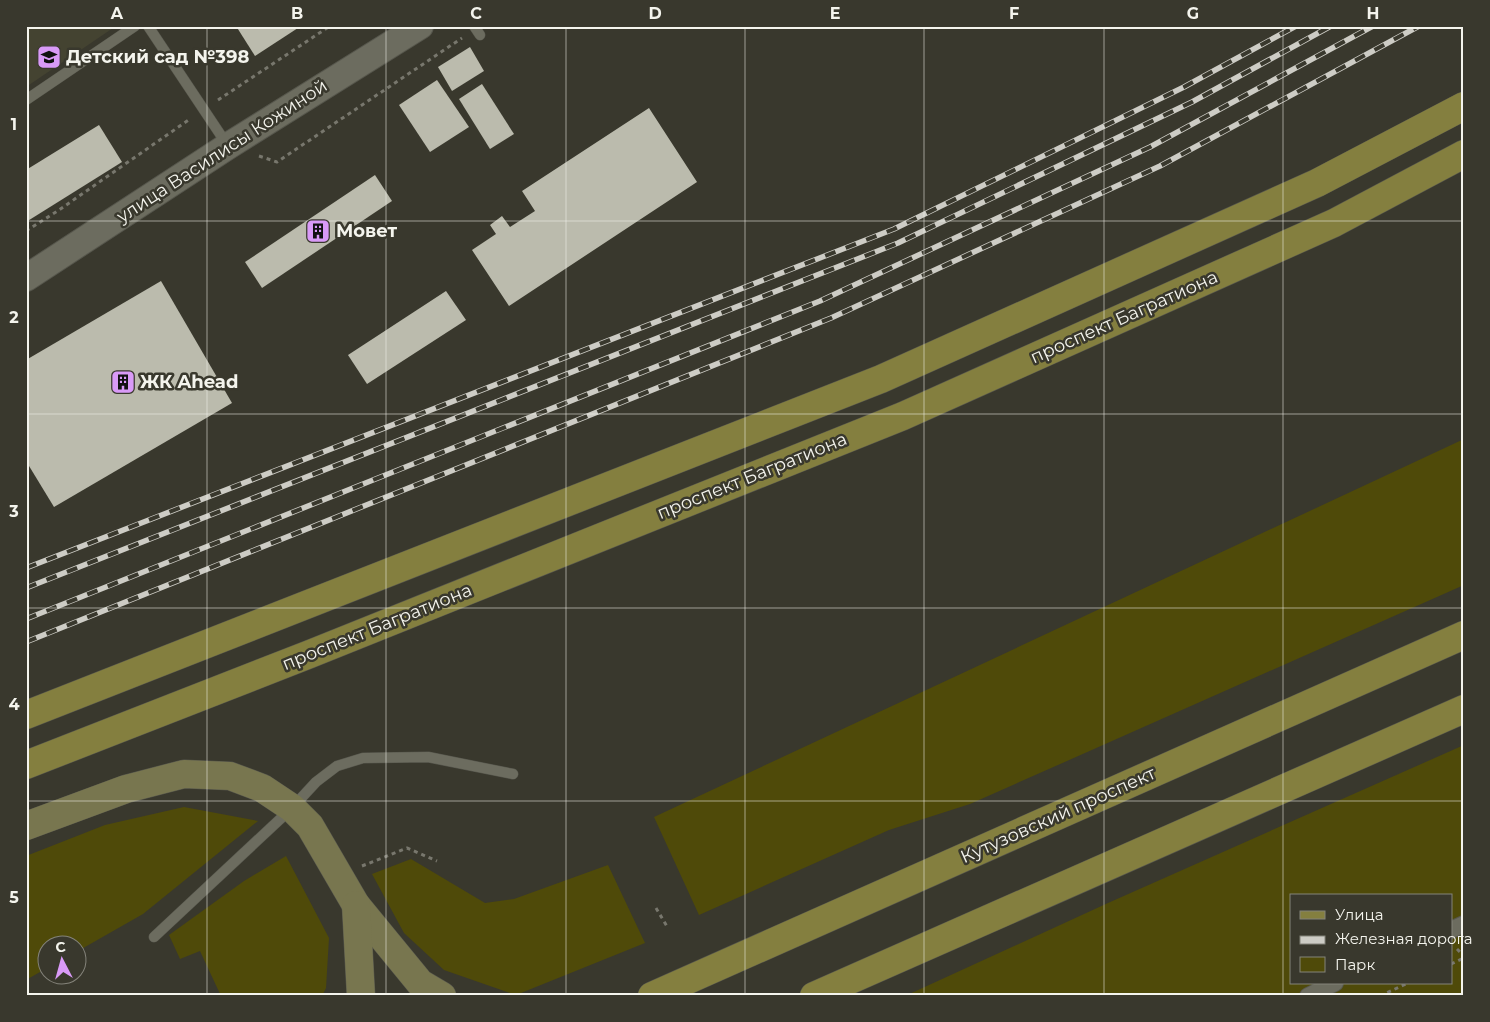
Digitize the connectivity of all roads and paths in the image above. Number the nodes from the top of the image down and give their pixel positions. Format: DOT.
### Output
graph roads {
  1 [pos="135,26"];
  2 [pos="148,26"];
  3 [pos="330,26"];
  4 [pos="420,26"];
  5 [pos="476,30"];
  6 [pos="26,100"];
  7 [pos="1464,106"];
  8 [pos="204,109"];
  9 [pos="228,146"];
  10 [pos="1464,154"];
  11 [pos="277,162"];
  12 [pos="26,230"];
  13 [pos="26,278"];
  14 [pos="1464,635"];
  15 [pos="1464,710"];
  16 [pos="26,715"];
  17 [pos="26,765"];
  18 [pos="513,774"];
  19 [pos="292,808"];
  20 [pos="26,826"];
  21 [pos="437,861"];
  22 [pos="358,868"];
  23 [pos="356,905"];
  24 [pos="656,908"];
  25 [pos="1464,924"];
  26 [pos="668,928"];
  27 [pos="1452,930"];
  28 [pos="154,937"];
  29 [pos="1464,958"];
  30 [pos="1452,964"];
  31 [pos="1333,984"];
  32 [pos="1406,984"];
  33 [pos="361,996"];
  34 [pos="442,996"];
  35 [pos="652,996"];
  36 [pos="814,996"];
  37 [pos="1308,996"];
  38 [pos="1380,996"];
  1 -- 6 [label="lane"];
  2 -- 8 [label="lane"];
  3 -- 8 [label="path"];
  4 -- 9 [label="street, улица Василисы Кожиной"];
  5 -- 11 [label="path"];
  7 -- 16 [label="main road"];
  8 -- 9 [label="lane"];
  8 -- 12 [label="path"];
  9 -- 13 [label="street, улица Василисы Кожиной"];
  10 -- 17 [label="main road, проспект Багратиона"];
  14 -- 35 [label="main road, Кутузовский проспект"];
  15 -- 36 [label="main road"];
  18 -- 19 [label="lane"];
  19 -- 20 [label="main road"];
  19 -- 23 [label="main road"];
  19 -- 28 [label="lane"];
  21 -- 22 [label="path"];
  23 -- 33 [label="main road"];
  23 -- 34 [label="main road"];
  24 -- 26 [label="path"];
  25 -- 27 [label="street"];
  29 -- 30 [label="path"];
  31 -- 37 [label="street"];
  32 -- 38 [label="path"];
}
